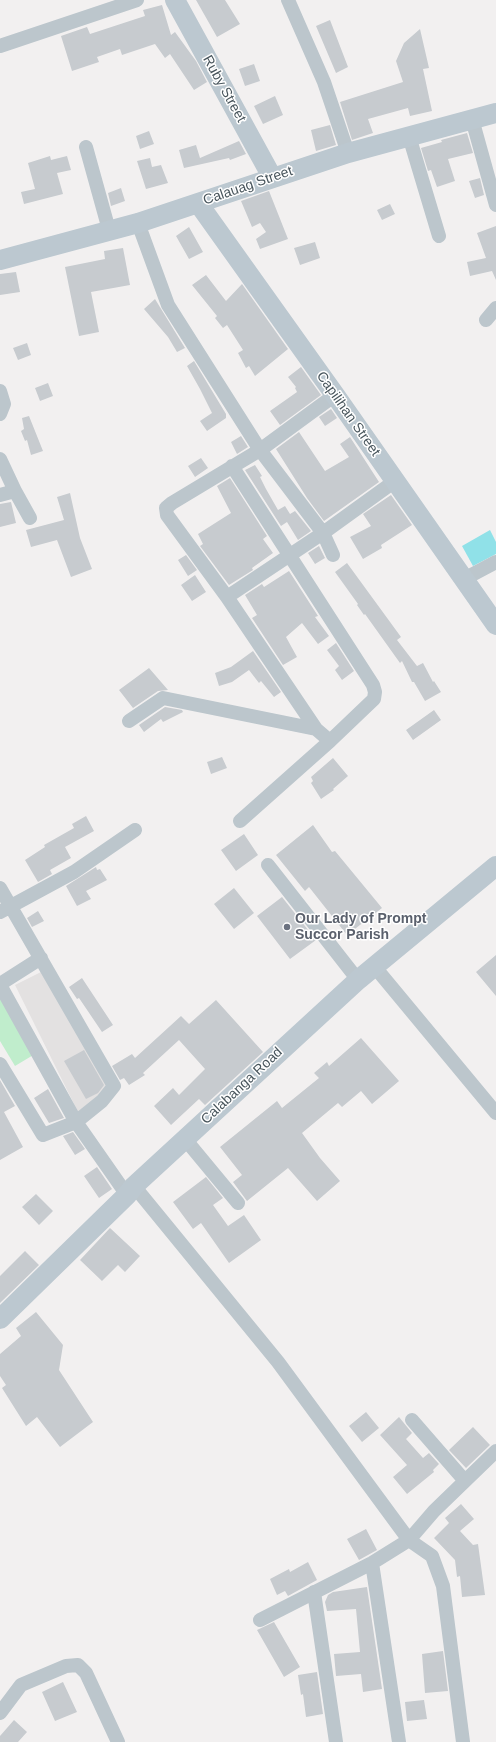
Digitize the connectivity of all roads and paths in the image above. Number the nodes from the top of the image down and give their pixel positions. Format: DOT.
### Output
graph roads {
  1 [pos="137,0"];
  2 [pos="175,0"];
  3 [pos="288,0"];
  4 [pos="0,46"];
  5 [pos="496,113"];
  6 [pos="472,119"];
  7 [pos="408,136"];
  8 [pos="86,147"];
  9 [pos="348,153"];
  10 [pos="272,178"];
  11 [pos="198,203"];
  12 [pos="496,205"];
  13 [pos="138,223"];
  14 [pos="109,230"];
  15 [pos="439,236"];
  16 [pos="0,260"];
  17 [pos="496,308"];
  18 [pos="486,320"];
  19 [pos="0,391"];
  20 [pos="335,395"];
  21 [pos="0,414"];
  22 [pos="260,450"];
  23 [pos="0,459"];
  24 [pos="232,466"];
  25 [pos="395,481"];
  26 [pos="15,491"];
  27 [pos="0,495"];
  28 [pos="30,518"];
  29 [pos="323,533"];
  30 [pos="288,555"];
  31 [pos="333,555"];
  32 [pos="496,562"];
  33 [pos="464,579"];
  34 [pos="227,597"];
  35 [pos="496,625"];
  36 [pos="129,720"];
  37 [pos="316,729"];
  38 [pos="330,741"];
  39 [pos="240,821"];
  40 [pos="135,830"];
  41 [pos="268,865"];
  42 [pos="496,866"];
  43 [pos="0,888"];
  44 [pos="5,909"];
  45 [pos="41,958"];
  46 [pos="374,966"];
  47 [pos="358,980"];
  48 [pos="0,985"];
  49 [pos="0,1064"];
  50 [pos="496,1114"];
  51 [pos="76,1122"];
  52 [pos="185,1139"];
  53 [pos="131,1190"];
  54 [pos="238,1203"];
  55 [pos="0,1319"];
  56 [pos="412,1420"];
  57 [pos="496,1451"];
  58 [pos="465,1481"];
  59 [pos="409,1540"];
  60 [pos="372,1563"];
  61 [pos="314,1592"];
  62 [pos="260,1620"];
  63 [pos="0,1713"];
  64 [pos="118,1742"];
  65 [pos="336,1742"];
  66 [pos="399,1742"];
  67 [pos="463,1742"];
  1 -- 4 [label="street"];
  2 -- 10 [label="street, Ruby Street"];
  3 -- 9 [label="street"];
  5 -- 6 [label="street, Calauag Street"];
  6 -- 7 [label="street, Calauag Street"];
  6 -- 12 [label="street"];
  7 -- 9 [label="street, Calauag Street"];
  7 -- 15 [label="street"];
  8 -- 14 [label="street"];
  9 -- 10 [label="street, Calauag Street"];
  10 -- 11 [label="street, Calauag Street"];
  11 -- 13 [label="street, Calauag Street"];
  11 -- 20 [label="street, Capilihan Street"];
  13 -- 14 [label="street, Calauag Street"];
  13 -- 22 [label="street"];
  14 -- 16 [label="street, Calauag Street"];
  17 -- 18 [label="street"];
  19 -- 21 [label="street"];
  20 -- 22 [label="street"];
  20 -- 25 [label="street, Capilihan Street"];
  22 -- 24 [label="street"];
  22 -- 29 [label="street"];
  23 -- 26 [label="street"];
  24 -- 30 [label="street"];
  24 -- 34 [label="street"];
  25 -- 29 [label="street"];
  25 -- 33 [label="street, Capilihan Street"];
  26 -- 27 [label="street"];
  26 -- 28 [label="street"];
  29 -- 30 [label="street"];
  29 -- 31 [label="street"];
  30 -- 34 [label="street"];
  30 -- 38 [label="street"];
  32 -- 33 [label="street"];
  33 -- 35 [label="street, Capilihan Street"];
  34 -- 37 [label="street"];
  36 -- 37 [label="street"];
  37 -- 38 [label="street"];
  38 -- 39 [label="street"];
  40 -- 44 [label="street"];
  41 -- 47 [label="street"];
  42 -- 46 [label="street, Calabanga Road"];
  43 -- 44 [label="street"];
  44 -- 45 [label="street"];
  45 -- 48 [label="street"];
  45 -- 51 [label="street"];
  46 -- 47 [label="street, Calabanga Road"];
  46 -- 50 [label="street"];
  47 -- 52 [label="street, Calabanga Road"];
  48 -- 51 [label="street"];
  49 -- 51 [label="street"];
  51 -- 53 [label="street"];
  52 -- 53 [label="street, Calabanga Road"];
  52 -- 54 [label="street"];
  53 -- 55 [label="street, Calabanga Road"];
  53 -- 59 [label="street"];
  56 -- 58 [label="street"];
  57 -- 58 [label="street"];
  58 -- 59 [label="street"];
  59 -- 60 [label="street"];
  59 -- 67 [label="street"];
  60 -- 61 [label="street"];
  60 -- 66 [label="street"];
  61 -- 62 [label="street"];
  61 -- 65 [label="street"];
  63 -- 64 [label="street"];
}
